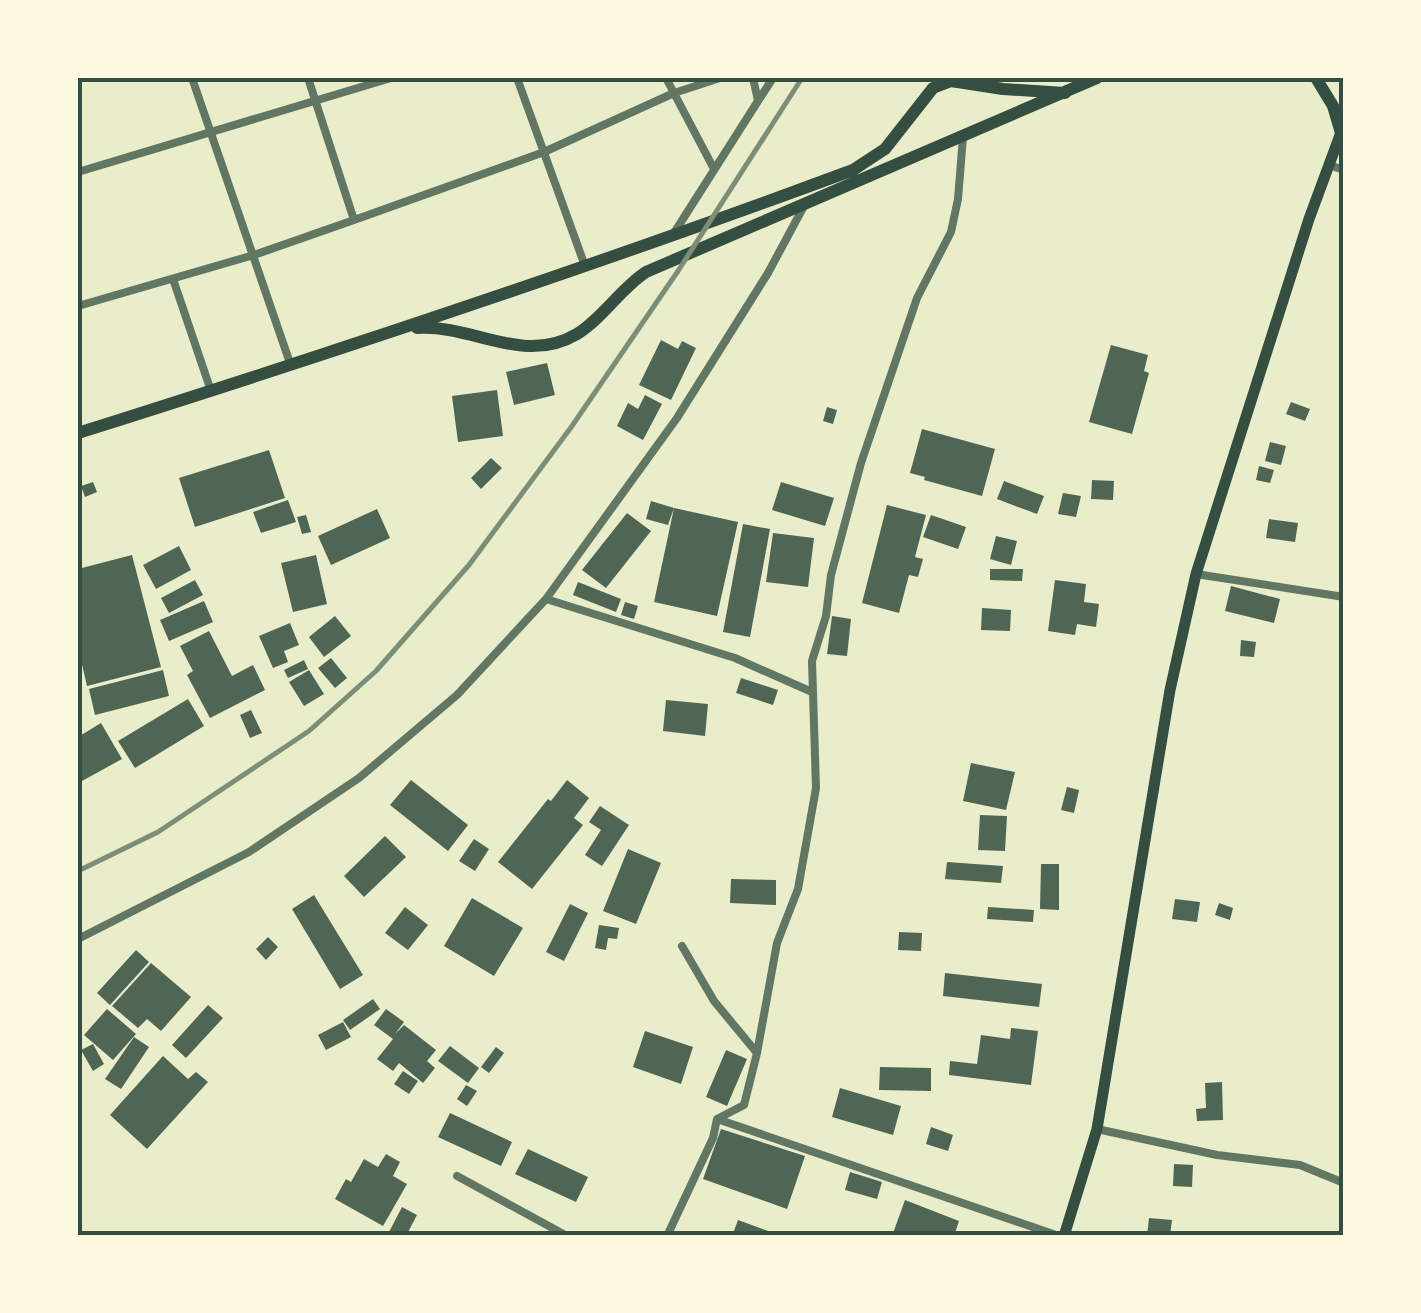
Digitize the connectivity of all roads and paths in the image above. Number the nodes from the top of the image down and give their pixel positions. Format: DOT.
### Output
graph roads {
  1 [pos="192,78"];
  2 [pos="308,78"];
  3 [pos="391,78"];
  4 [pos="516,78"];
  5 [pos="666,78"];
  6 [pos="720,78"];
  7 [pos="753,78"];
  8 [pos="774,78"];
  9 [pos="1096,78"];
  10 [pos="1316,78"];
  11 [pos="674,93"];
  12 [pos="1065,93"];
  13 [pos="314,100"];
  14 [pos="758,101"];
  15 [pos="212,130"];
  16 [pos="1342,130"];
  17 [pos="963,137"];
  18 [pos="544,152"];
  19 [pos="1329,165"];
  20 [pos="714,169"];
  21 [pos="1344,170"];
  22 [pos="78,172"];
  23 [pos="804,206"];
  24 [pos="354,220"];
  25 [pos="670,238"];
  26 [pos="254,255"];
  27 [pos="585,267"];
  28 [pos="173,279"];
  29 [pos="78,306"];
  30 [pos="400,329"];
  31 [pos="292,366"];
  32 [pos="211,391"];
  33 [pos="78,434"];
  34 [pos="1196,574"];
  35 [pos="1344,598"];
  36 [pos="546,599"];
  37 [pos="812,692"];
  38 [pos="78,940"];
  39 [pos="682,946"];
  40 [pos="757,1053"];
  41 [pos="716,1119"];
  42 [pos="1097,1129"];
  43 [pos="457,1176"];
  44 [pos="1344,1183"];
  45 [pos="567,1236"];
  46 [pos="668,1236"];
  47 [pos="1062,1236"];
  1 -- 15 [label="street"];
  2 -- 13 [label="street"];
  3 -- 13 [label="street"];
  4 -- 18 [label="street"];
  5 -- 11 [label="street"];
  6 -- 11 [label="street"];
  7 -- 14 [label="street"];
  8 -- 14 [label="street"];
  9 -- 12 [label="highway"];
  10 -- 16 [label="highway"];
  11 -- 18 [label="street"];
  11 -- 20 [label="street"];
  12 -- 17 [label="highway"];
  12 -- 25 [label="highway"];
  13 -- 15 [label="street"];
  13 -- 24 [label="street"];
  14 -- 20 [label="street"];
  15 -- 22 [label="street"];
  15 -- 26 [label="street"];
  16 -- 19 [label="main road"];
  17 -- 23 [label="highway"];
  17 -- 37 [label="street"];
  18 -- 24 [label="street"];
  18 -- 27 [label="street"];
  19 -- 21 [label="street"];
  19 -- 34 [label="main road"];
  20 -- 25 [label="street"];
  23 -- 30 [label="highway"];
  23 -- 36 [label="street"];
  24 -- 26 [label="street"];
  25 -- 27 [label="highway"];
  26 -- 28 [label="street"];
  26 -- 31 [label="street"];
  27 -- 30 [label="highway"];
  28 -- 29 [label="street"];
  28 -- 32 [label="street"];
  30 -- 31 [label="highway"];
  31 -- 32 [label="highway"];
  32 -- 33 [label="highway"];
  34 -- 35 [label="street"];
  34 -- 42 [label="main road"];
  36 -- 37 [label="street"];
  36 -- 38 [label="street"];
  37 -- 40 [label="street"];
  39 -- 40 [label="street"];
  40 -- 41 [label="street"];
  41 -- 46 [label="street"];
  41 -- 47 [label="street"];
  42 -- 44 [label="street"];
  42 -- 47 [label="main road"];
  43 -- 45 [label="street"];
}
